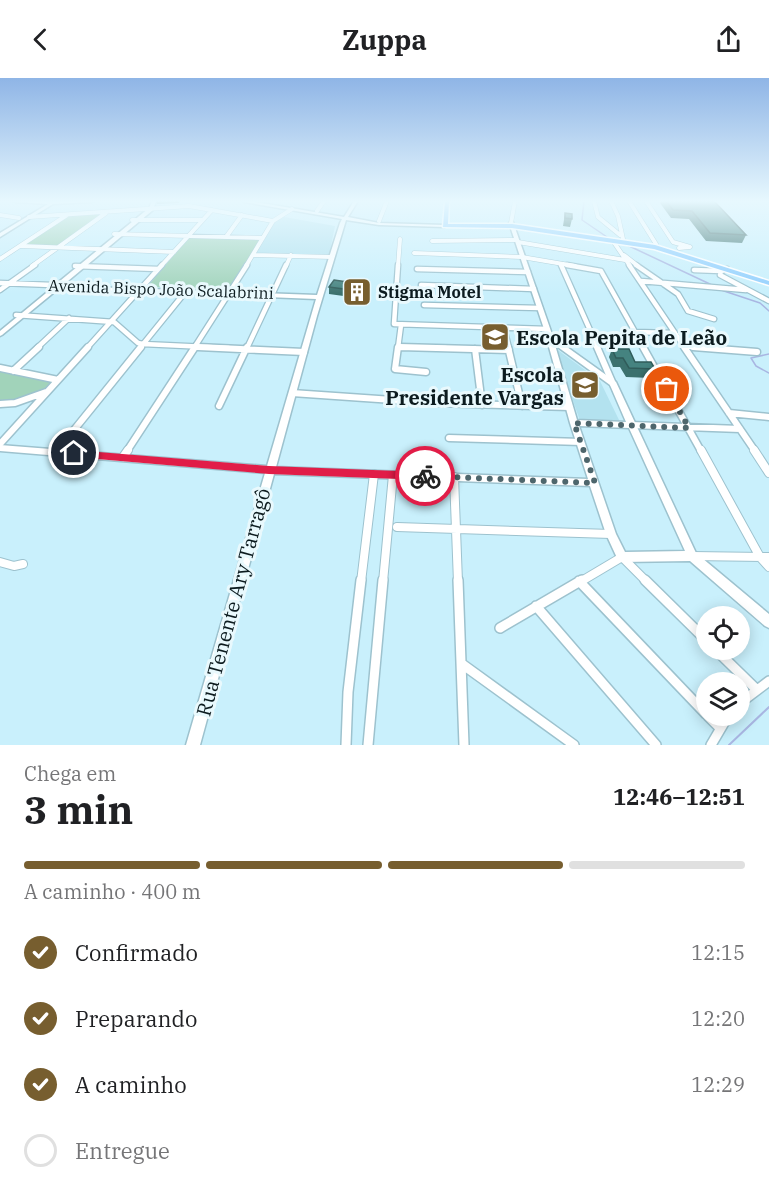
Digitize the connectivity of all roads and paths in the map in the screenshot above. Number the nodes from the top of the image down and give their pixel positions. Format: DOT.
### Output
graph roads {
  1 [pos="41,232"];
  2 [pos="81,232"];
  3 [pos="191,232"];
  4 [pos="230,232"];
  5 [pos="266,232"];
  6 [pos="341,232"];
  7 [pos="514,232"];
  8 [pos="571,232"];
  9 [pos="571,232"];
  10 [pos="611,232"];
  11 [pos="621,232"];
  12 [pos="649,232"];
  13 [pos="666,232"];
  14 [pos="117,234"];
  15 [pos="188,236"];
  16 [pos="226,237"];
  17 [pos="263,238"];
  18 [pos="616,239"];
  19 [pos="400,240"];
  20 [pos="432,241"];
  21 [pos="517,241"];
  22 [pos="656,244"];
  23 [pos="21,246"];
  24 [pos="59,248"];
  25 [pos="679,249"];
  26 [pos="98,250"];
  27 [pos="174,252"];
  28 [pos="414,253"];
  29 [pos="253,255"];
  30 [pos="291,255"];
  31 [pos="332,256"];
  32 [pos="522,257"];
  33 [pos="623,257"];
  34 [pos="0,259"];
  35 [pos="561,264"];
  36 [pos="79,266"];
  37 [pos="158,269"];
  38 [pos="417,269"];
  39 [pos="694,270"];
  40 [pos="724,270"];
  41 [pos="528,272"];
  42 [pos="769,278"];
  43 [pos="641,281"];
  44 [pos="660,283"];
  45 [pos="769,283"];
  46 [pos="0,284"];
  47 [pos="8,284"];
  48 [pos="421,285"];
  49 [pos="54,286"];
  50 [pos="140,289"];
  51 [pos="534,289"];
  52 [pos="0,290"];
  53 [pos="746,290"];
  54 [pos="186,291"];
  55 [pos="231,292"];
  56 [pos="273,294"];
  57 [pos="321,295"];
  58 [pos="769,301"];
  59 [pos="424,305"];
  60 [pos="540,308"];
  61 [pos="20,315"];
  62 [pos="69,317"];
  63 [pos="714,319"];
  64 [pos="111,322"];
  65 [pos="401,325"];
  66 [pos="0,327"];
  67 [pos="504,328"];
  68 [pos="634,332"];
  69 [pos="675,333"];
  70 [pos="0,334"];
  71 [pos="549,334"];
  72 [pos="143,344"];
  73 [pos="684,346"];
  74 [pos="196,347"];
  75 [pos="400,347"];
  76 [pos="247,349"];
  77 [pos="475,349"];
  78 [pos="509,350"];
  79 [pos="304,352"];
  80 [pos="757,352"];
  81 [pos="605,366"];
  82 [pos="0,368"];
  83 [pos="595,370"];
  84 [pos="13,371"];
  85 [pos="426,372"];
  86 [pos="58,380"];
  87 [pos="613,384"];
  88 [pos="48,391"];
  89 [pos="292,393"];
  90 [pos="0,404"];
  91 [pos="482,405"];
  92 [pos="219,406"];
  93 [pos="522,406"];
  94 [pos="569,407"];
  95 [pos="729,413"];
  96 [pos="769,417"];
  97 [pos="574,423"];
  98 [pos="631,424"];
  99 [pos="689,428"];
  100 [pos="740,429"];
  101 [pos="449,438"];
  102 [pos="581,442"];
  103 [pos="0,446"];
  104 [pos="57,452"];
  105 [pos="123,457"];
  106 [pos="269,470"];
  107 [pos="374,474"];
  108 [pos="769,474"];
  109 [pos="393,475"];
  110 [pos="454,477"];
  111 [pos="595,483"];
  112 [pos="397,527"];
  113 [pos="457,529"];
  114 [pos="611,534"];
  115 [pos="692,556"];
  116 [pos="622,557"];
  117 [pos="760,557"];
  118 [pos="769,557"];
  119 [pos="0,562"];
  120 [pos="22,564"];
  121 [pos="769,567"];
  122 [pos="579,581"];
  123 [pos="536,606"];
  124 [pos="769,622"];
  125 [pos="500,627"];
  126 [pos="696,630"];
  127 [pos="726,660"];
  128 [pos="462,664"];
  129 [pos="769,681"];
  130 [pos="756,689"];
  131 [pos="750,694"];
  132 [pos="696,703"];
  133 [pos="720,728"];
  134 [pos="193,745"];
  135 [pos="346,745"];
  136 [pos="368,745"];
  137 [pos="464,745"];
  138 [pos="574,745"];
  139 [pos="656,745"];
  140 [pos="711,745"];
  1 -- 23 [label="street"];
  2 -- 24 [label="street"];
  3 -- 15 [label="street"];
  4 -- 16 [label="street"];
  5 -- 17 [label="street"];
  6 -- 31 [label="street, Rua Tenente Ary Tarragô"];
  7 -- 21 [label="street"];
  8 -- 18 [label="main road"];
  9 -- 18 [label="main road"];
  10 -- 18 [label="street"];
  11 -- 18 [label="street"];
  12 -- 22 [label="street"];
  13 -- 25 [label="street"];
  14 -- 15 [label="street"];
  14 -- 26 [label="street"];
  15 -- 16 [label="street"];
  15 -- 27 [label="street"];
  16 -- 17 [label="street"];
  17 -- 29 [label="street"];
  18 -- 22 [label="main road"];
  18 -- 33 [label="street"];
  18 -- 40 [label="main road"];
  19 -- 65 [label="street"];
  20 -- 21 [label="street"];
  21 -- 32 [label="street"];
  21 -- 33 [label="street"];
  22 -- 25 [label="main road"];
  23 -- 24 [label="street"];
  23 -- 34 [label="street"];
  24 -- 26 [label="street"];
  24 -- 47 [label="street"];
  25 -- 42 [label="main road"];
  26 -- 27 [label="street"];
  26 -- 36 [label="street"];
  27 -- 37 [label="street"];
  28 -- 32 [label="street"];
  29 -- 30 [label="street"];
  29 -- 55 [label="street"];
  30 -- 31 [label="street"];
  30 -- 56 [label="street"];
  31 -- 57 [label="street, Rua Tenente Ary Tarragô"];
  32 -- 35 [label="street"];
  32 -- 41 [label="street"];
  33 -- 43 [label="street"];
  33 -- 44 [label="street"];
  35 -- 68 [label="street"];
  35 -- 81 [label="street"];
  36 -- 37 [label="street"];
  36 -- 49 [label="street"];
  37 -- 50 [label="street"];
  38 -- 41 [label="street"];
  39 -- 40 [label="street"];
  40 -- 45 [label="main road"];
  40 -- 53 [label="street"];
  41 -- 51 [label="street"];
  43 -- 44 [label="street"];
  43 -- 69 [label="street"];
  44 -- 53 [label="street"];
  44 -- 63 [label="street"];
  46 -- 47 [label="street, Avenida Bispo João Scalabrini"];
  47 -- 49 [label="street, Avenida Bispo João Scalabrini"];
  47 -- 52 [label="street"];
  48 -- 51 [label="street"];
  49 -- 50 [label="street, Avenida Bispo João Scalabrini"];
  49 -- 61 [label="street"];
  50 -- 54 [label="street, Avenida Bispo João Scalabrini"];
  50 -- 64 [label="street"];
  51 -- 60 [label="street"];
  53 -- 58 [label="street"];
  54 -- 55 [label="street, Avenida Bispo João Scalabrini"];
  54 -- 72 [label="street"];
  55 -- 56 [label="street, Avenida Bispo João Scalabrini"];
  55 -- 74 [label="street"];
  56 -- 57 [label="street, Avenida Bispo João Scalabrini"];
  56 -- 76 [label="street"];
  57 -- 79 [label="street, Rua Tenente Ary Tarragô"];
  59 -- 60 [label="street"];
  60 -- 71 [label="street"];
  61 -- 62 [label="street"];
  61 -- 66 [label="street"];
  61 -- 70 [label="street"];
  62 -- 64 [label="street"];
  62 -- 84 [label="street"];
  64 -- 72 [label="street"];
  64 -- 86 [label="street"];
  65 -- 67 [label="street"];
  65 -- 75 [label="street"];
  67 -- 71 [label="street"];
  67 -- 78 [label="street"];
  68 -- 69 [label="street"];
  68 -- 99 [label="street"];
  69 -- 73 [label="street"];
  71 -- 83 [label="street"];
  71 -- 94 [label="street"];
  72 -- 74 [label="street"];
  72 -- 104 [label="street"];
  73 -- 80 [label="street"];
  73 -- 95 [label="street"];
  74 -- 76 [label="street"];
  74 -- 105 [label="street"];
  75 -- 77 [label="street"];
  75 -- 85 [label="street"];
  76 -- 79 [label="street"];
  76 -- 92 [label="street"];
  77 -- 78 [label="street"];
  77 -- 91 [label="street"];
  78 -- 93 [label="street"];
  79 -- 89 [label="street, Rua Tenente Ary Tarragô"];
  81 -- 83 [label="street"];
  81 -- 87 [label="street"];
  82 -- 84 [label="street"];
  83 -- 87 [label="street"];
  84 -- 86 [label="street"];
  86 -- 88 [label="street"];
  87 -- 98 [label="street"];
  88 -- 90 [label="street"];
  88 -- 103 [label="street"];
  89 -- 91 [label="street"];
  89 -- 106 [label="street, Rua Tenente Ary Tarragô"];
  91 -- 93 [label="street"];
  93 -- 94 [label="street"];
  94 -- 97 [label="street"];
  95 -- 96 [label="street"];
  95 -- 100 [label="street"];
  97 -- 98 [label="street"];
  97 -- 102 [label="street"];
  98 -- 99 [label="street"];
  98 -- 115 [label="street"];
  99 -- 100 [label="street"];
  99 -- 117 [label="street"];
  100 -- 108 [label="street"];
  101 -- 102 [label="street"];
  102 -- 111 [label="street"];
  103 -- 104 [label="street"];
  104 -- 105 [label="street"];
  105 -- 106 [label="street"];
  106 -- 107 [label="street"];
  106 -- 134 [label="street, Rua Tenente Ary Tarragô"];
  107 -- 109 [label="street"];
  107 -- 135 [label="street"];
  109 -- 110 [label="street"];
  109 -- 136 [label="street"];
  110 -- 111 [label="street"];
  110 -- 113 [label="street"];
  111 -- 114 [label="street"];
  112 -- 113 [label="street"];
  113 -- 114 [label="street"];
  113 -- 128 [label="street"];
  114 -- 116 [label="street"];
  115 -- 116 [label="street"];
  115 -- 117 [label="street"];
  115 -- 124 [label="street"];
  116 -- 122 [label="street"];
  116 -- 126 [label="street"];
  117 -- 118 [label="street"];
  117 -- 121 [label="street"];
  119 -- 120 [label="street"];
  122 -- 123 [label="street"];
  122 -- 132 [label="street"];
  123 -- 125 [label="street"];
  123 -- 139 [label="street"];
  127 -- 130 [label="street"];
  128 -- 137 [label="street"];
  128 -- 138 [label="street"];
  129 -- 130 [label="street"];
  130 -- 131 [label="street"];
  133 -- 140 [label="street"];
}
